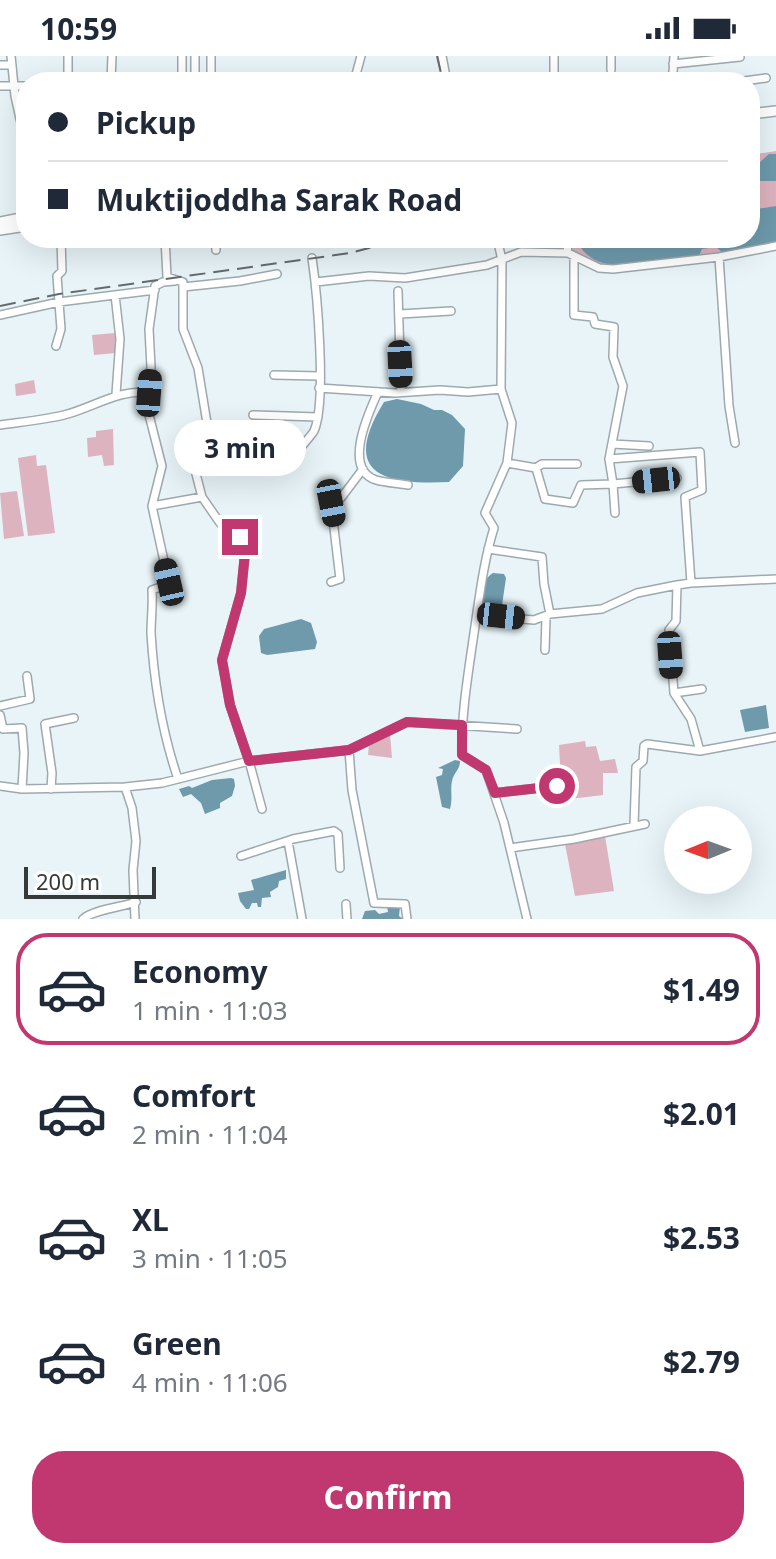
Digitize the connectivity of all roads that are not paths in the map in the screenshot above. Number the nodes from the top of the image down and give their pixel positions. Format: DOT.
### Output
graph roads {
  1 [pos="11,56"];
  2 [pos="611,56"];
  3 [pos="740,57"];
  4 [pos="673,64"];
  5 [pos="0,65"];
  6 [pos="12,65"];
  7 [pos="611,70"];
  8 [pos="766,78"];
  9 [pos="760,79"];
  10 [pos="0,86"];
  11 [pos="14,86"];
  12 [pos="16,96"];
  13 [pos="776,246"];
  14 [pos="61,248"];
  15 [pos="166,248"];
  16 [pos="499,248"];
  17 [pos="569,248"];
  18 [pos="571,254"];
  19 [pos="719,257"];
  20 [pos="312,258"];
  21 [pos="502,260"];
  22 [pos="277,274"];
  23 [pos="175,281"];
  24 [pos="316,282"];
  25 [pos="183,287"];
  26 [pos="155,290"];
  27 [pos="398,291"];
  28 [pos="115,295"];
  29 [pos="59,302"];
  30 [pos="451,311"];
  31 [pos="400,314"];
  32 [pos="0,315"];
  33 [pos="56,346"];
  34 [pos="274,375"];
  35 [pos="319,376"];
  36 [pos="319,388"];
  37 [pos="501,389"];
  38 [pos="378,392"];
  39 [pos="401,392"];
  40 [pos="149,393"];
  41 [pos="116,394"];
  42 [pos="253,415"];
  43 [pos="318,417"];
  44 [pos="0,425"];
  45 [pos="735,443"];
  46 [pos="612,444"];
  47 [pos="649,446"];
  48 [pos="189,447"];
  49 [pos="609,459"];
  50 [pos="507,463"];
  51 [pos="577,464"];
  52 [pos="536,468"];
  53 [pos="363,469"];
  54 [pos="677,478"];
  55 [pos="613,484"];
  56 [pos="408,485"];
  57 [pos="202,497"];
  58 [pos="152,506"];
  59 [pos="615,513"];
  60 [pos="488,549"];
  61 [pos="776,579"];
  62 [pos="331,582"];
  63 [pos="691,583"];
  64 [pos="677,585"];
  65 [pos="477,615"];
  66 [pos="548,616"];
  67 [pos="545,650"];
  68 [pos="27,676"];
  69 [pos="702,689"];
  70 [pos="674,693"];
  71 [pos="0,706"];
  72 [pos="0,715"];
  73 [pos="74,718"];
  74 [pos="462,725"];
  75 [pos="517,729"];
  76 [pos="776,737"];
  77 [pos="349,750"];
  78 [pos="700,751"];
  79 [pos="249,761"];
  80 [pos="178,779"];
  81 [pos="0,786"];
  82 [pos="557,786"];
  83 [pos="125,787"];
  84 [pos="22,789"];
  85 [pos="51,789"];
  86 [pos="495,793"];
  87 [pos="262,809"];
  88 [pos="645,824"];
  89 [pos="634,825"];
  90 [pos="288,841"];
  91 [pos="510,848"];
  92 [pos="241,856"];
  93 [pos="340,868"];
  94 [pos="136,902"];
  95 [pos="346,904"];
  96 [pos="83,919"];
  97 [pos="135,919"];
  98 [pos="302,919"];
  99 [pos="347,919"];
  100 [pos="407,919"];
  101 [pos="527,919"];
  1 -- 6 [label="street"];
  2 -- 7 [label="street"];
  3 -- 4 [label="street"];
  5 -- 6 [label="street"];
  6 -- 11 [label="street"];
  8 -- 9 [label="street"];
  10 -- 11 [label="street"];
  11 -- 12 [label="street"];
  13 -- 19 [label="street"];
  14 -- 29 [label="street"];
  15 -- 23 [label="street"];
  16 -- 21 [label="street"];
  17 -- 18 [label="street"];
  18 -- 19 [label="street"];
  18 -- 21 [label="street"];
  18 -- 46 [label="street"];
  19 -- 45 [label="street"];
  20 -- 24 [label="street"];
  21 -- 24 [label="street"];
  21 -- 37 [label="street"];
  22 -- 25 [label="street"];
  23 -- 25 [label="street"];
  23 -- 26 [label="street"];
  24 -- 35 [label="street"];
  25 -- 43 [label="street"];
  26 -- 28 [label="street"];
  26 -- 40 [label="street"];
  27 -- 31 [label="street"];
  28 -- 29 [label="street"];
  28 -- 41 [label="street"];
  29 -- 32 [label="street"];
  29 -- 33 [label="street"];
  30 -- 31 [label="street"];
  31 -- 39 [label="street"];
  34 -- 35 [label="street"];
  35 -- 36 [label="street"];
  36 -- 38 [label="street"];
  36 -- 43 [label="street"];
  37 -- 39 [label="street"];
  37 -- 50 [label="street"];
  38 -- 39 [label="street"];
  38 -- 53 [label="street"];
  40 -- 41 [label="street"];
  40 -- 58 [label="street"];
  41 -- 44 [label="street"];
  42 -- 43 [label="street"];
  46 -- 47 [label="street"];
  46 -- 49 [label="street"];
  48 -- 57 [label="street"];
  49 -- 55 [label="street"];
  49 -- 63 [label="street"];
  50 -- 52 [label="street"];
  50 -- 60 [label="street"];
  51 -- 52 [label="street"];
  52 -- 55 [label="street"];
  53 -- 56 [label="street"];
  53 -- 62 [label="street"];
  54 -- 55 [label="street"];
  55 -- 59 [label="street"];
  57 -- 58 [label="street"];
  57 -- 79 [label="street"];
  58 -- 80 [label="street"];
  60 -- 65 [label="street"];
  60 -- 66 [label="street"];
  61 -- 63 [label="street"];
  63 -- 64 [label="street"];
  64 -- 66 [label="street"];
  64 -- 70 [label="street"];
  65 -- 66 [label="street"];
  65 -- 74 [label="street"];
  66 -- 67 [label="street"];
  68 -- 71 [label="street"];
  69 -- 70 [label="street"];
  70 -- 78 [label="street"];
  72 -- 84 [label="street"];
  73 -- 85 [label="street"];
  74 -- 75 [label="street"];
  74 -- 77 [label="street"];
  74 -- 86 [label="street"];
  76 -- 78 [label="street"];
  77 -- 79 [label="street"];
  77 -- 100 [label="street"];
  78 -- 89 [label="street"];
  79 -- 80 [label="street"];
  79 -- 87 [label="street"];
  80 -- 83 [label="street"];
  81 -- 84 [label="street"];
  82 -- 86 [label="street"];
  83 -- 85 [label="street"];
  83 -- 94 [label="street"];
  84 -- 85 [label="street"];
  86 -- 91 [label="street"];
  88 -- 89 [label="street"];
  89 -- 91 [label="street"];
  90 -- 92 [label="street"];
  90 -- 93 [label="street"];
  90 -- 98 [label="street"];
  91 -- 101 [label="street"];
  94 -- 96 [label="street"];
  94 -- 97 [label="street"];
  95 -- 99 [label="street"];
}
